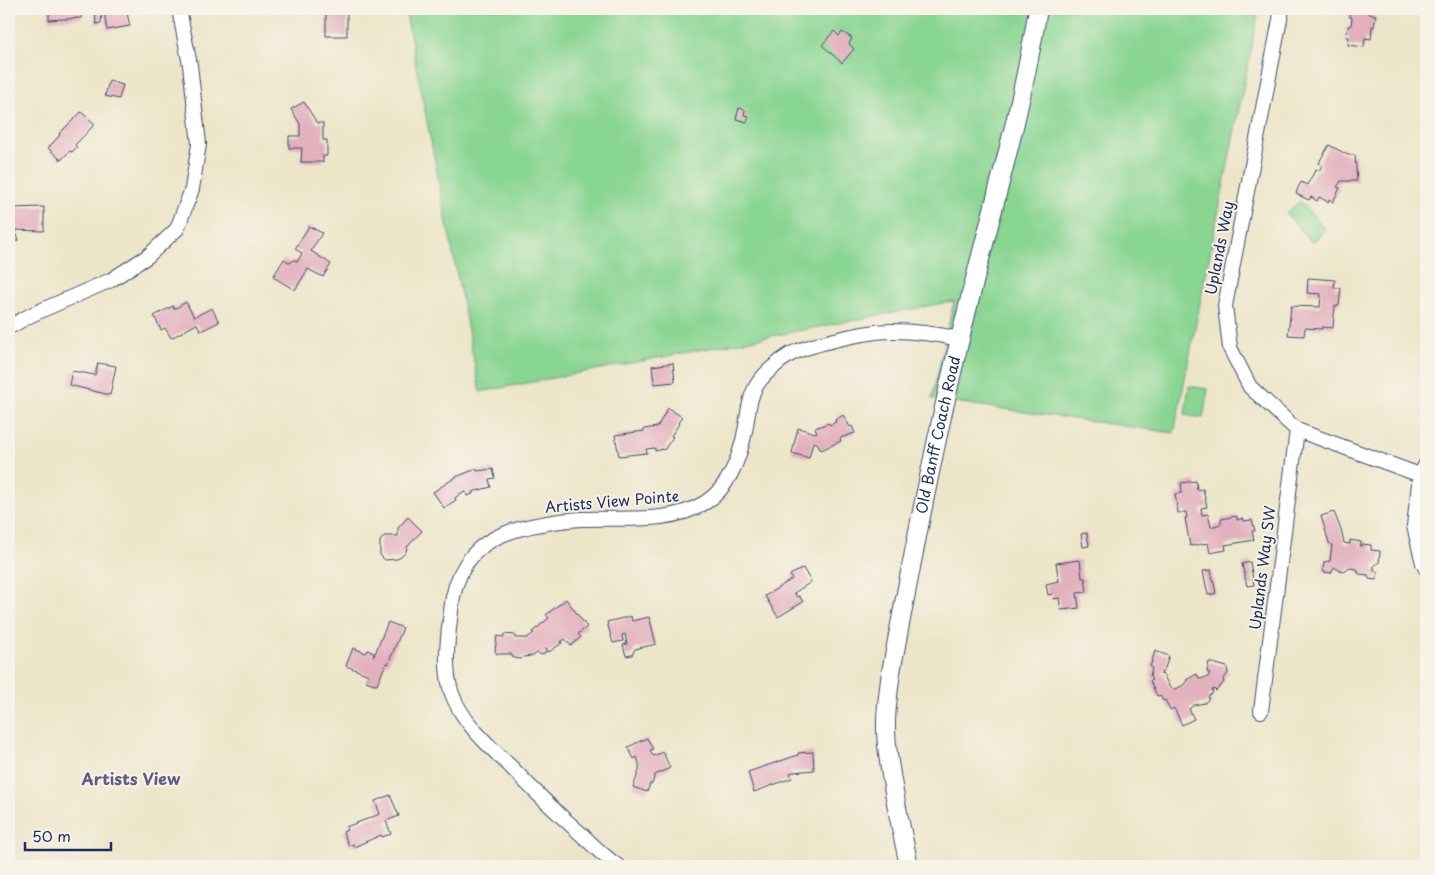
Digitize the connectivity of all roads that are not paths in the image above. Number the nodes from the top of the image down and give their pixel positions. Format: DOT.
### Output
graph roads {
  1 [pos="179,9"];
  2 [pos="1038,9"];
  3 [pos="1282,9"];
  4 [pos="9,327"];
  5 [pos="960,339"];
  6 [pos="1296,430"];
  7 [pos="1423,470"];
  8 [pos="1426,569"];
  9 [pos="1261,711"];
  10 [pos="618,866"];
  11 [pos="909,866"];
  1 -- 4 [label="street"];
  2 -- 5 [label="main road, Old Banff Coach Road"];
  3 -- 6 [label="street, Uplands Way"];
  5 -- 10 [label="street, Artists View Pointe"];
  5 -- 11 [label="main road, Old Banff Coach Road"];
  6 -- 7 [label="street, Uplands Way"];
  6 -- 9 [label="street, Uplands Way SW"];
  7 -- 8 [label="street"];
}
